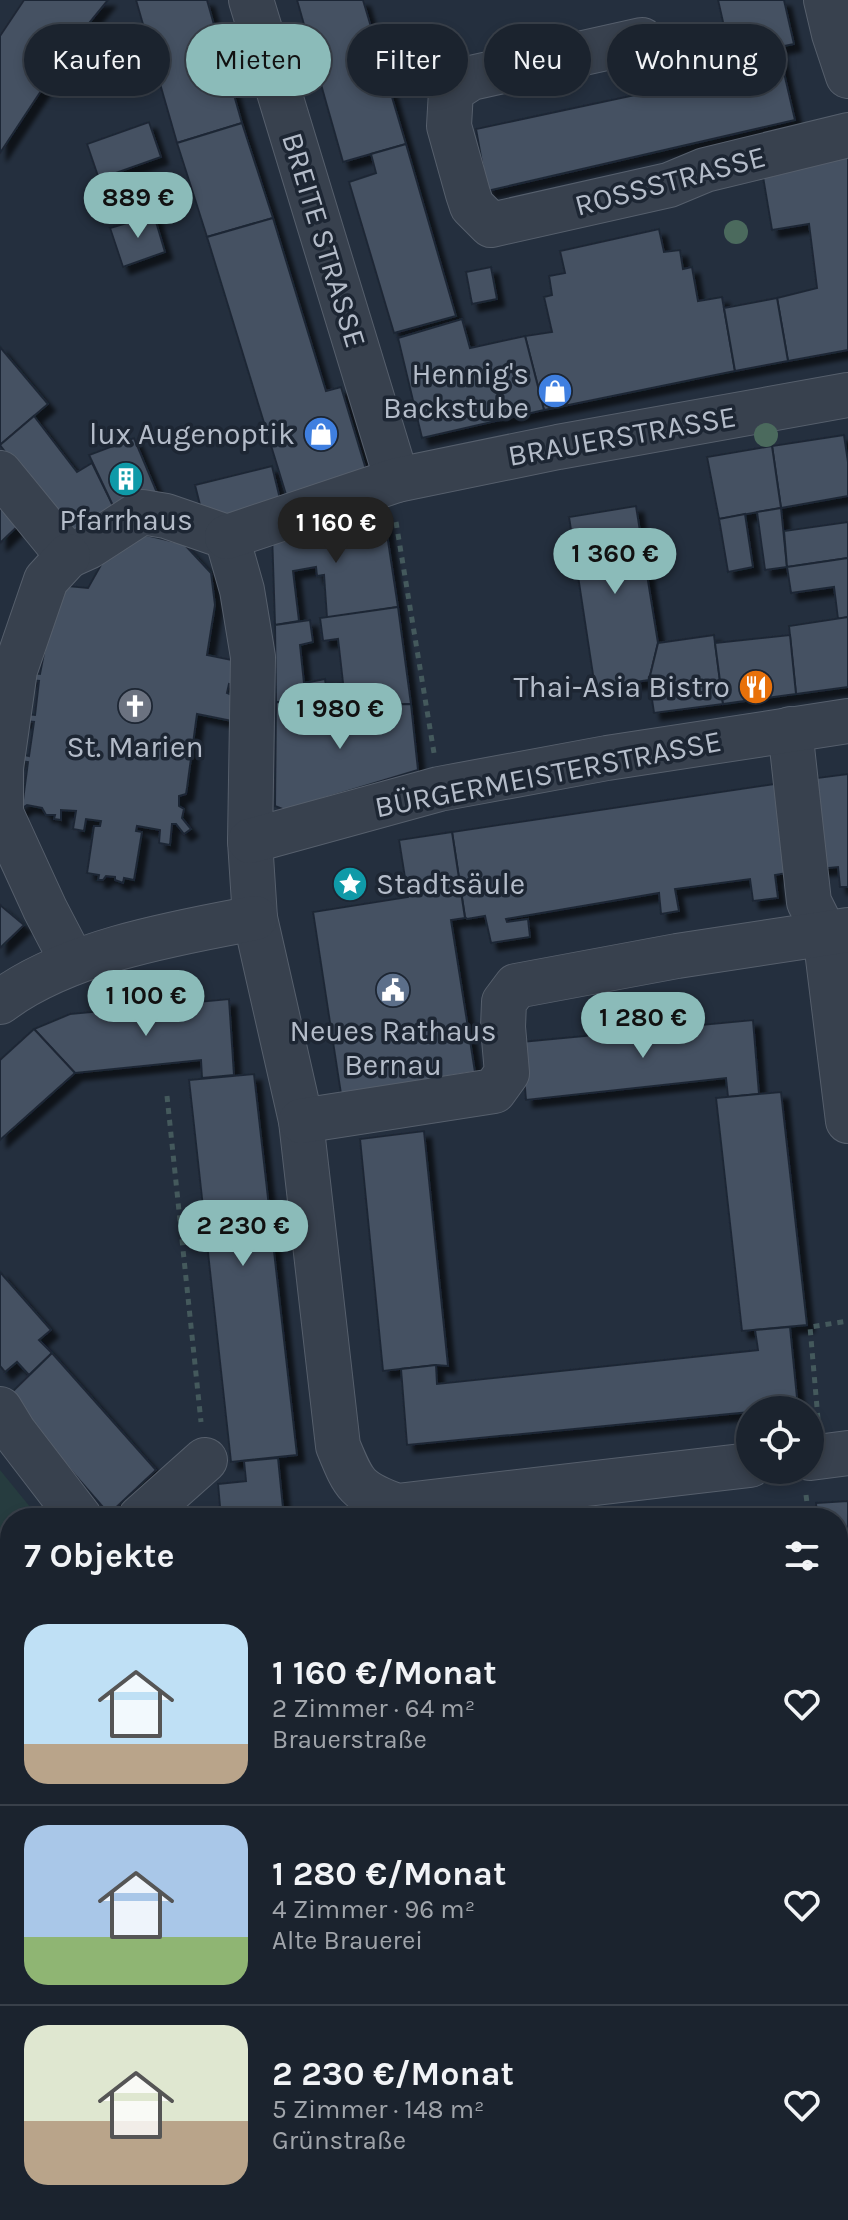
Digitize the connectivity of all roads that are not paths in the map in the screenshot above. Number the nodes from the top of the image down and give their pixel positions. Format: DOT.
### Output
graph roads {
  1 [pos="251,0"];
  2 [pos="826,0"];
  3 [pos="607,48"];
  4 [pos="848,76"];
  5 [pos="848,135"];
  6 [pos="848,395"];
  7 [pos="0,473"];
  8 [pos="388,483"];
  9 [pos="227,537"];
  10 [pos="68,556"];
  11 [pos="848,721"];
  12 [pos="790,729"];
  13 [pos="250,841"];
  14 [pos="255,918"];
  15 [pos="837,932"];
  16 [pos="72,961"];
  17 [pos="0,1002"];
  18 [pos="301,1121"];
  19 [pos="848,1121"];
  20 [pos="0,1409"];
  21 [pos="205,1460"];
  22 [pos="736,1467"];
  23 [pos="72,1508"];
  24 [pos="151,1508"];
  1 -- 8 [label="street, BREITE STRASSE"];
  2 -- 4 [label="street"];
  3 -- 5 [label="street, ROSSSTRASSE"];
  6 -- 8 [label="street, BRAUERSTRASSE"];
  7 -- 10 [label="street"];
  8 -- 9 [label="street, BRAUERSTRASSE"];
  9 -- 10 [label="street"];
  9 -- 13 [label="street"];
  10 -- 16 [label="street"];
  11 -- 12 [label="street, BÜRGERMEISTERSTRASSE"];
  12 -- 13 [label="street, BÜRGERMEISTERSTRASSE"];
  12 -- 15 [label="street"];
  13 -- 14 [label="street"];
  14 -- 16 [label="street"];
  14 -- 18 [label="street"];
  15 -- 18 [label="street"];
  15 -- 19 [label="street"];
  16 -- 17 [label="street"];
  18 -- 22 [label="street"];
  20 -- 23 [label="street"];
  21 -- 24 [label="street"];
}
